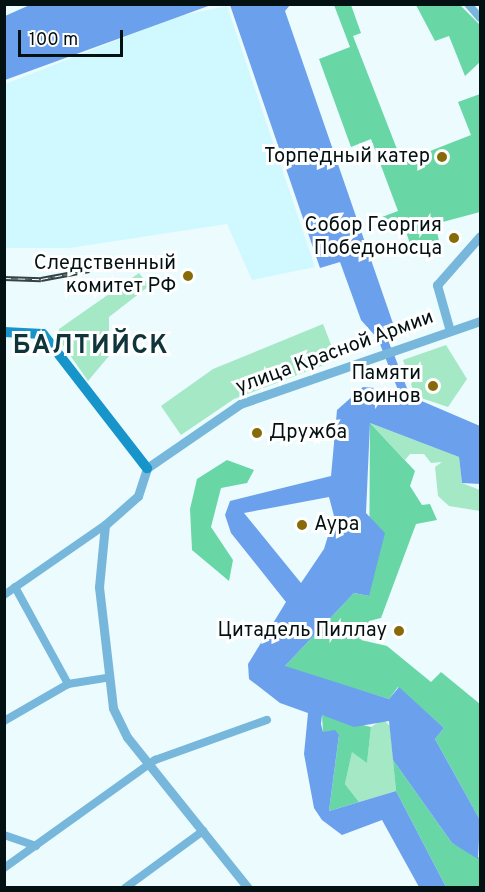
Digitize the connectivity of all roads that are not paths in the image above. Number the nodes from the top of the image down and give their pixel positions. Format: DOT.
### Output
graph roads {
  1 [pos="468,4"];
  2 [pos="480,18"];
  3 [pos="480,236"];
  4 [pos="480,321"];
  5 [pos="450,331"];
  6 [pos="4,332"];
  7 [pos="147,468"];
  8 [pos="105,525"];
  9 [pos="15,587"];
  10 [pos="4,595"];
  11 [pos="107,678"];
  12 [pos="68,684"];
  13 [pos="6,716"];
  14 [pos="267,720"];
  15 [pos="148,764"];
  16 [pos="203,831"];
  17 [pos="4,835"];
  18 [pos="36,846"];
  19 [pos="4,868"];
  20 [pos="125,888"];
  21 [pos="248,888"];
  1 -- 2 [label="street"];
  3 -- 5 [label="street"];
  4 -- 5 [label="street, улица Красной Армии"];
  5 -- 7 [label="street, улица Красной Армии"];
  6 -- 7 [label="main road"];
  7 -- 8 [label="street"];
  8 -- 9 [label="street"];
  8 -- 11 [label="street"];
  9 -- 10 [label="street"];
  9 -- 12 [label="street"];
  11 -- 12 [label="street"];
  11 -- 15 [label="street"];
  12 -- 13 [label="street"];
  14 -- 15 [label="street"];
  15 -- 16 [label="street"];
  15 -- 18 [label="street"];
  16 -- 20 [label="street"];
  16 -- 21 [label="street"];
  17 -- 18 [label="street"];
  18 -- 19 [label="street"];
}
